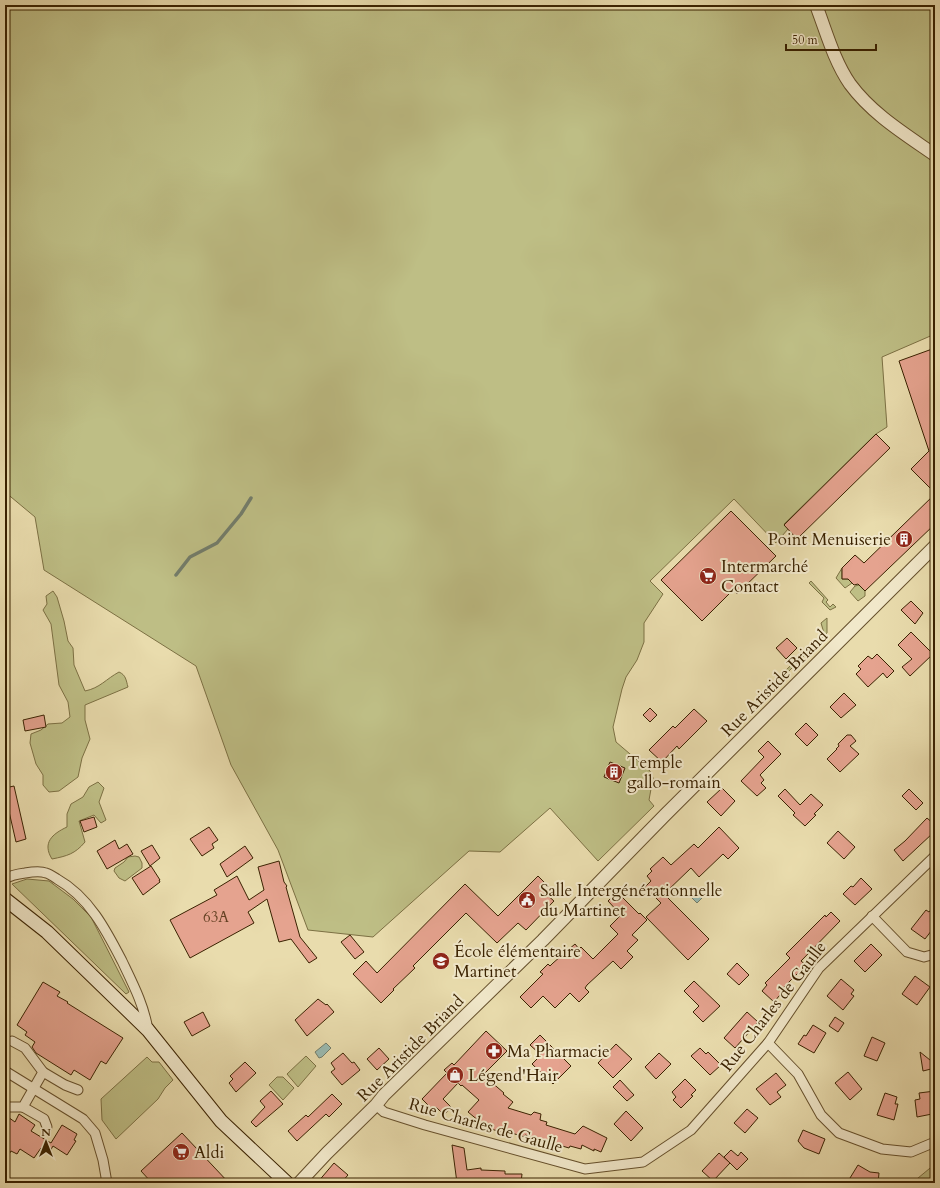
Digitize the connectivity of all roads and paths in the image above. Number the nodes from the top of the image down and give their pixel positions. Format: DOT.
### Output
graph roads {
  1 [pos="816,5"];
  2 [pos="935,155"];
  3 [pos="935,546"];
  4 [pos="935,856"];
  5 [pos="5,879"];
  6 [pos="5,900"];
  7 [pos="872,916"];
  8 [pos="935,954"];
  9 [pos="148,1030"];
  10 [pos="12,1041"];
  11 [pos="768,1043"];
  12 [pos="5,1071"];
  13 [pos="43,1072"];
  14 [pos="33,1089"];
  15 [pos="78,1090"];
  16 [pos="376,1105"];
  17 [pos="5,1107"];
  18 [pos="23,1107"];
  19 [pos="47,1127"];
  20 [pos="935,1142"];
  21 [pos="107,1183"];
  22 [pos="287,1183"];
  23 [pos="299,1183"];
  1 -- 2 [label="street"];
  3 -- 16 [label="street, Rue Aristide Briand"];
  4 -- 7 [label="street, Rue Charles de Gaulle"];
  5 -- 9 [label="street"];
  6 -- 9 [label="main road"];
  7 -- 8 [label="street"];
  7 -- 11 [label="street, Rue Charles de Gaulle"];
  9 -- 22 [label="main road"];
  10 -- 13 [label="street"];
  11 -- 16 [label="street, Rue Charles de Gaulle"];
  11 -- 20 [label="street"];
  12 -- 14 [label="street"];
  13 -- 14 [label="street"];
  13 -- 15 [label="street"];
  14 -- 18 [label="street"];
  14 -- 21 [label="street"];
  16 -- 23 [label="street, Rue Aristide Briand"];
  17 -- 18 [label="street"];
  18 -- 19 [label="street"];
}
